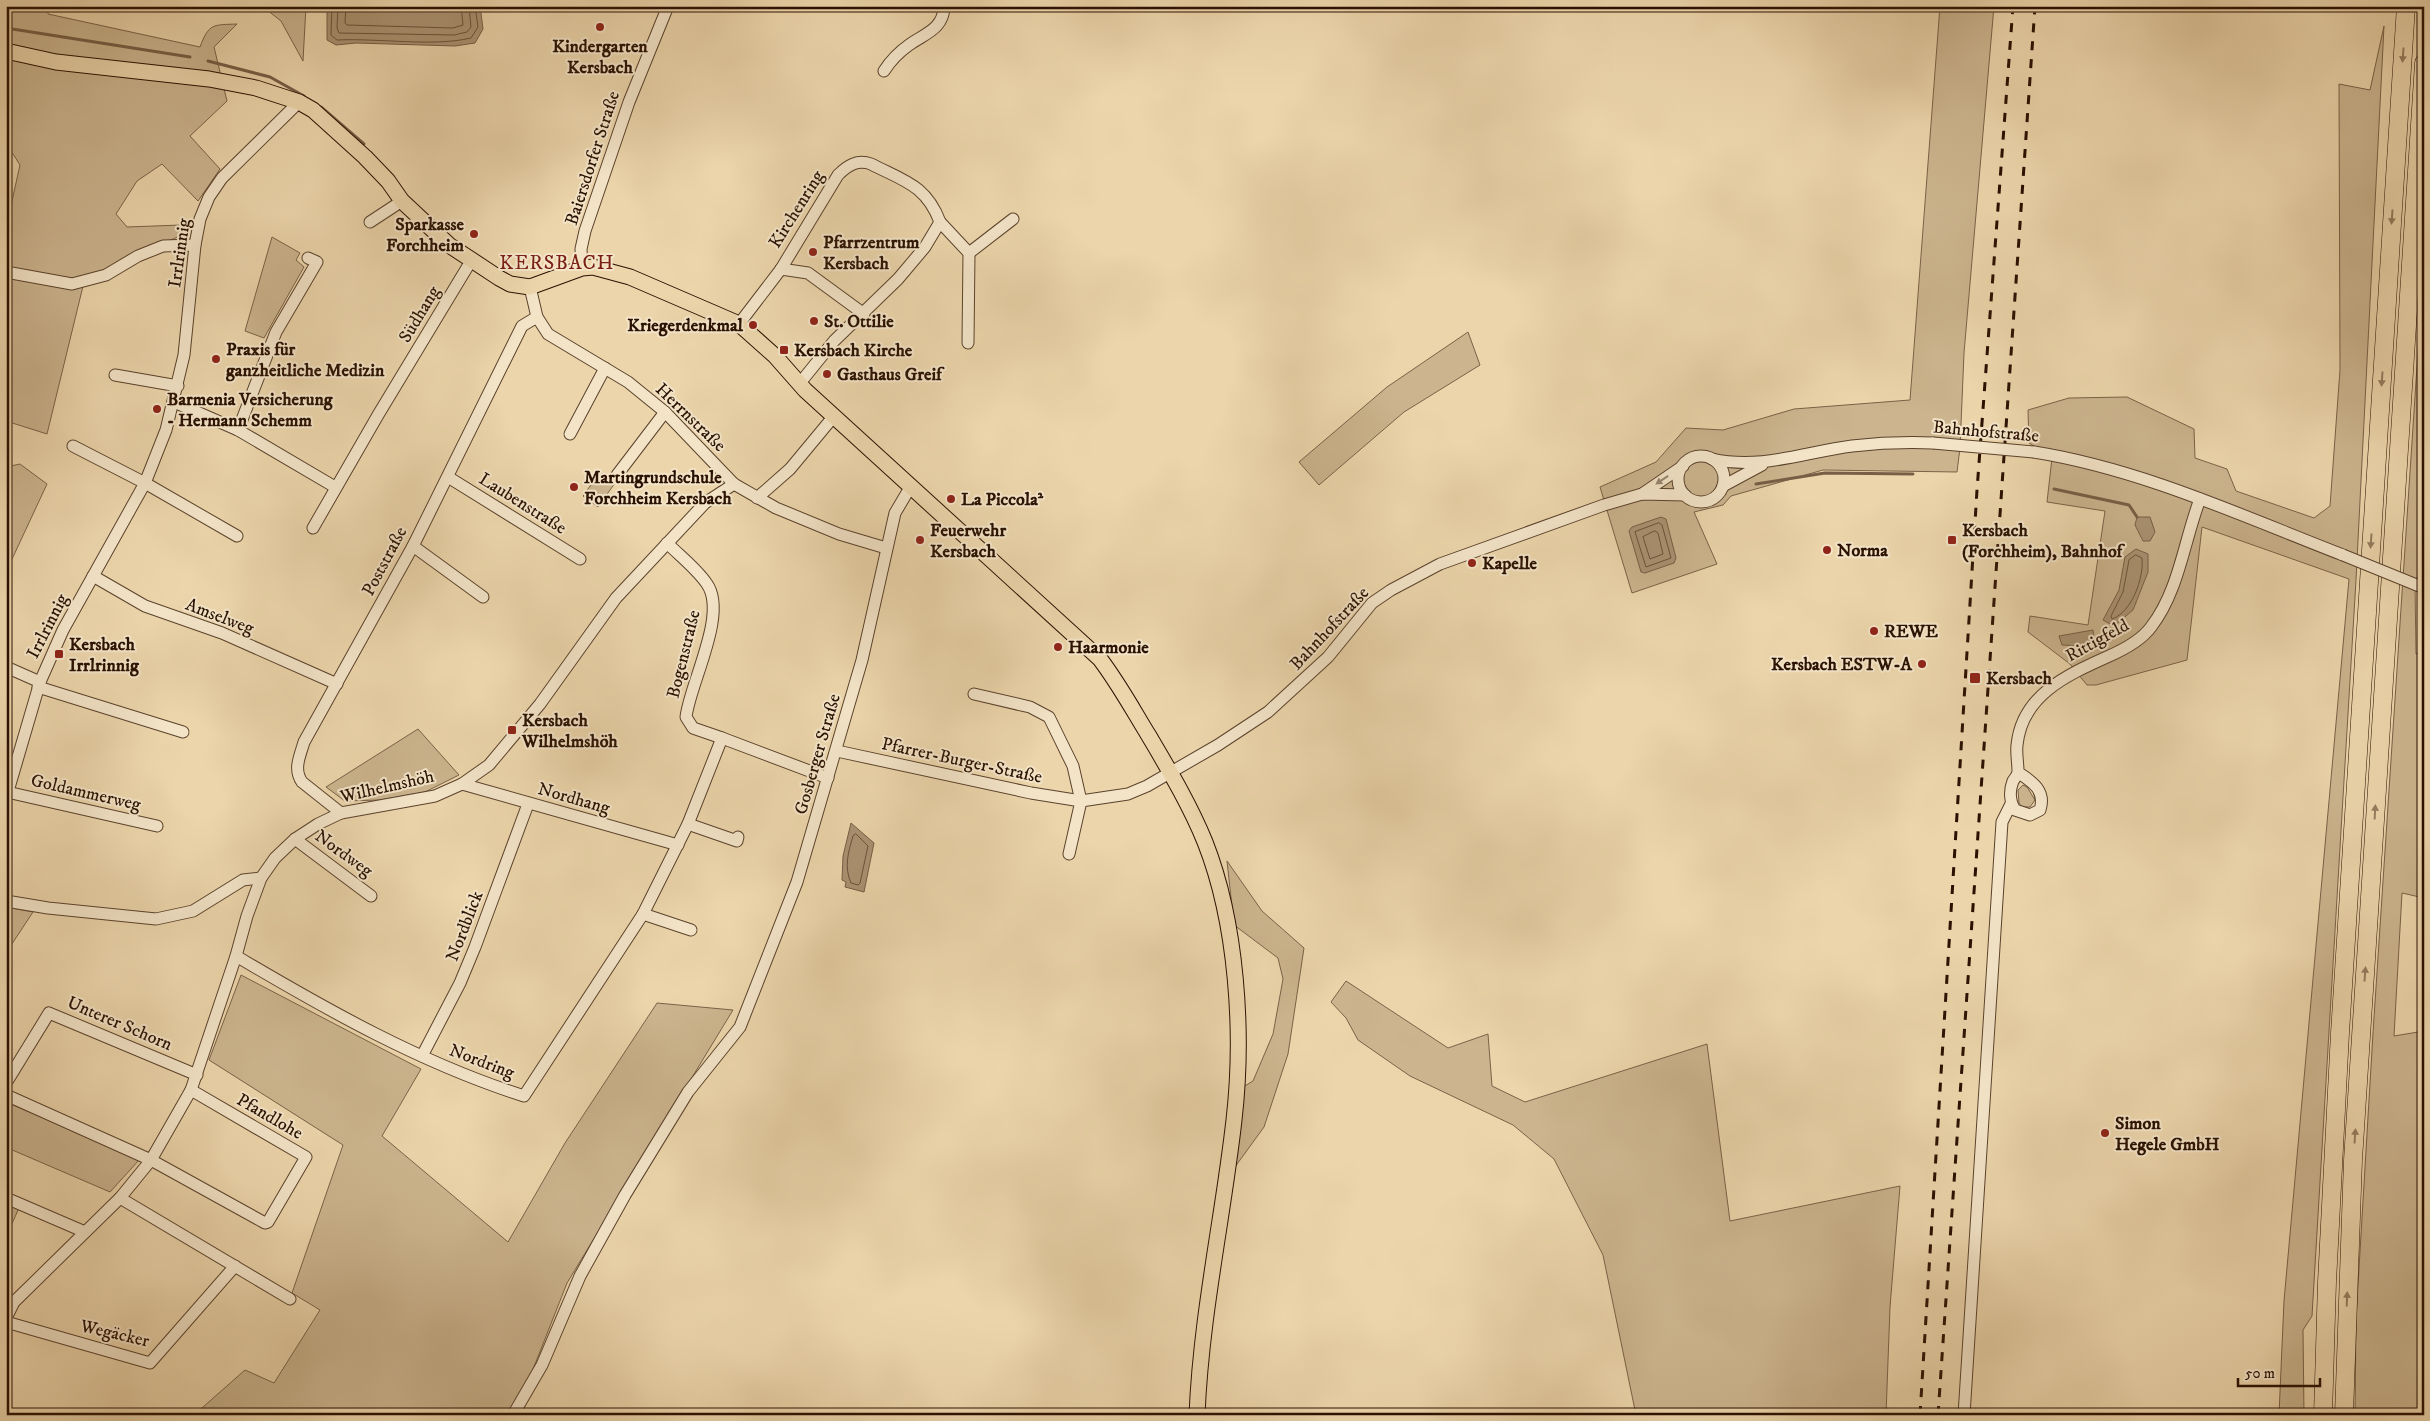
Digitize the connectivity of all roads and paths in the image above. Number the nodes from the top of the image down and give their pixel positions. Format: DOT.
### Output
graph roads {
  1 [pos="668,6"];
  2 [pos="944,6"];
  3 [pos="2406,6"];
  4 [pos="6,51"];
  5 [pos="2424,63"];
  6 [pos="884,70"];
  7 [pos="299,102"];
  8 [pos="402,201"];
  9 [pos="1013,220"];
  10 [pos="370,222"];
  11 [pos="940,222"];
  12 [pos="195,245"];
  13 [pos="969,253"];
  14 [pos="308,258"];
  15 [pos="472,261"];
  16 [pos="582,268"];
  17 [pos="781,268"];
  18 [pos="6,272"];
  19 [pos="530,287"];
  20 [pos="864,314"];
  21 [pos="537,317"];
  22 [pos="739,324"];
  23 [pos="968,343"];
  24 [pos="605,368"];
  25 [pos="116,376"];
  26 [pos="800,383"];
  27 [pos="178,386"];
  28 [pos="174,402"];
  29 [pos="665,412"];
  30 [pos="834,416"];
  31 [pos="238,430"];
  32 [pos="570,434"];
  33 [pos="73,446"];
  34 [pos="1712,459"];
  35 [pos="1765,463"];
  36 [pos="1683,466"];
  37 [pos="617,475"];
  38 [pos="448,477"];
  39 [pos="145,483"];
  40 [pos="734,484"];
  41 [pos="911,486"];
  42 [pos="1723,486"];
  43 [pos="335,487"];
  44 [pos="1642,494"];
  45 [pos="1685,495"];
  46 [pos="757,498"];
  47 [pos="2200,499"];
  48 [pos="313,528"];
  49 [pos="237,536"];
  50 [pos="667,543"];
  51 [pos="413,546"];
  52 [pos="886,548"];
  53 [pos="580,559"];
  54 [pos="93,576"];
  55 [pos="2424,588"];
  56 [pos="483,597"];
  57 [pos="6,667"];
  58 [pos="39,684"];
  59 [pos="337,684"];
  60 [pos="974,694"];
  61 [pos="183,732"];
  62 [pos="722,738"];
  63 [pos="837,751"];
  64 [pos="1166,766"];
  65 [pos="2018,773"];
  66 [pos="828,778"];
  67 [pos="462,784"];
  68 [pos="7,792"];
  69 [pos="6,798"];
  70 [pos="1081,801"];
  71 [pos="528,804"];
  72 [pos="2011,804"];
  73 [pos="341,813"];
  74 [pos="688,824"];
  75 [pos="157,826"];
  76 [pos="738,837"];
  77 [pos="295,839"];
  78 [pos="678,845"];
  79 [pos="1069,854"];
  80 [pos="261,878"];
  81 [pos="371,896"];
  82 [pos="6,901"];
  83 [pos="643,914"];
  84 [pos="691,930"];
  85 [pos="236,956"];
  86 [pos="422,1056"];
  87 [pos="196,1075"];
  88 [pos="6,1083"];
  89 [pos="191,1090"];
  90 [pos="6,1095"];
  91 [pos="151,1160"];
  92 [pos="6,1198"];
  93 [pos="120,1198"];
  94 [pos="85,1232"];
  95 [pos="235,1266"];
  96 [pos="290,1299"];
  97 [pos="10,1301"];
  98 [pos="6,1318"];
  99 [pos="6,1322"];
  100 [pos="513,1415"];
  101 [pos="1197,1415"];
  102 [pos="1964,1415"];
  103 [pos="2323,1415"];
  104 [pos="2344,1415"];
  1 -- 16 [label="street, Baiersdorfer Straße"];
  2 -- 6 [label="street"];
  3 -- 103 [label="highway, one-way"];
  4 -- 7 [label="main road"];
  104 -- 5 [label="highway, one-way"];
  7 -- 8 [label="main road"];
  7 -- 12 [label="street, Irrlrinnig"];
  8 -- 10 [label="street"];
  8 -- 15 [label="main road"];
  9 -- 13 [label="street"];
  11 -- 13 [label="street, Kirchenring"];
  11 -- 17 [label="street, Kirchenring"];
  11 -- 20 [label="street"];
  12 -- 18 [label="street"];
  12 -- 27 [label="street, Irrlrinnig"];
  13 -- 23 [label="street"];
  14 -- 31 [label="street"];
  15 -- 19 [label="main road"];
  15 -- 43 [label="street, Südhang"];
  16 -- 19 [label="main road"];
  16 -- 22 [label="main road"];
  17 -- 20 [label="street"];
  17 -- 22 [label="street, Kirchenring"];
  19 -- 21 [label="street, Herrnstraße"];
  20 -- 26 [label="street"];
  21 -- 24 [label="street, Herrnstraße"];
  21 -- 38 [label="street, Poststraße"];
  22 -- 26 [label="main road"];
  24 -- 29 [label="street, Herrnstraße"];
  24 -- 32 [label="street"];
  25 -- 27 [label="street"];
  26 -- 30 [label="main road"];
  27 -- 28 [label="street, Irrlrinnig"];
  28 -- 31 [label="street"];
  28 -- 39 [label="street, Irrlrinnig"];
  29 -- 37 [label="street"];
  29 -- 40 [label="street, Herrnstraße"];
  30 -- 41 [label="main road"];
  30 -- 46 [label="street"];
  31 -- 43 [label="street"];
  33 -- 39 [label="street"];
  34 -- 35 [label="street"];
  34 -- 36 [label="street"];
  34 -- 42 [label="street"];
  35 -- 42 [label="street"];
  35 -- 47 [label="street, Bahnhofstraße, bridge"];
  36 -- 44 [label="street, one-way"];
  36 -- 45 [label="street"];
  38 -- 51 [label="street, Poststraße"];
  38 -- 53 [label="street, Laubenstraße"];
  39 -- 49 [label="street"];
  39 -- 54 [label="street, Irrlrinnig"];
  40 -- 46 [label="street, Herrnstraße"];
  40 -- 50 [label="street, Wilhelmshöh"];
  41 -- 52 [label="street, Gosberger Straße"];
  41 -- 64 [label="main road"];
  42 -- 45 [label="street"];
  43 -- 48 [label="street, Südhang"];
  44 -- 45 [label="street"];
  44 -- 64 [label="street, Bahnhofstraße"];
  46 -- 52 [label="street, Herrnstraße"];
  47 -- 55 [label="street, Bahnhofstraße, bridge"];
  47 -- 65 [label="street, Rittigfeld"];
  50 -- 62 [label="street, Bogenstraße"];
  50 -- 67 [label="street, Wilhelmshöh"];
  51 -- 56 [label="street"];
  51 -- 59 [label="street, Poststraße"];
  52 -- 63 [label="street, Gosberger Straße"];
  54 -- 58 [label="street, Irrlrinnig"];
  54 -- 59 [label="street, Amselweg"];
  57 -- 58 [label="street, Irrlrinnig"];
  58 -- 61 [label="street"];
  58 -- 68 [label="street, Irrlrinnig"];
  59 -- 73 [label="street, Poststraße"];
  60 -- 70 [label="street"];
  62 -- 66 [label="street"];
  62 -- 74 [label="street, Nordring"];
  63 -- 66 [label="street, Gosberger Straße"];
  63 -- 70 [label="street, Pfarrer-Burger-Straße"];
  64 -- 70 [label="street, Pfarrer-Burger-Straße"];
  64 -- 101 [label="main road"];
  65 -- 72 [label="street, Rittigfeld"];
  65 -- 72 [label="street"];
  66 -- 100 [label="street, Gosberger Straße"];
  67 -- 71 [label="street, Nordhang"];
  67 -- 73 [label="street, Wilhelmshöh"];
  68 -- 69 [label="street, Irrlrinnig"];
  68 -- 75 [label="street, Goldammerweg"];
  70 -- 79 [label="street"];
  71 -- 78 [label="street, Nordhang"];
  71 -- 86 [label="street, Nordblick"];
  72 -- 102 [label="street, Rittigfeld"];
  73 -- 77 [label="street, Wilhelmshöh"];
  74 -- 76 [label="street"];
  74 -- 78 [label="street, Nordring"];
  77 -- 80 [label="street, Wilhelmshöh"];
  77 -- 81 [label="street, Nordweg"];
  78 -- 83 [label="street, Nordring"];
  80 -- 82 [label="street"];
  80 -- 85 [label="street"];
  83 -- 84 [label="street"];
  83 -- 86 [label="street, Nordring"];
  85 -- 86 [label="street, Nordring"];
  85 -- 87 [label="street"];
  87 -- 88 [label="street, Unterer Schorn"];
  87 -- 89 [label="street"];
  89 -- 91 [label="street"];
  89 -- 91 [label="street, Pfandlohe"];
  90 -- 91 [label="street"];
  91 -- 93 [label="street"];
  92 -- 94 [label="street"];
  93 -- 94 [label="street"];
  93 -- 95 [label="street"];
  94 -- 97 [label="street"];
  95 -- 96 [label="street"];
  95 -- 99 [label="street, Wegäcker"];
  97 -- 98 [label="street"];
}
